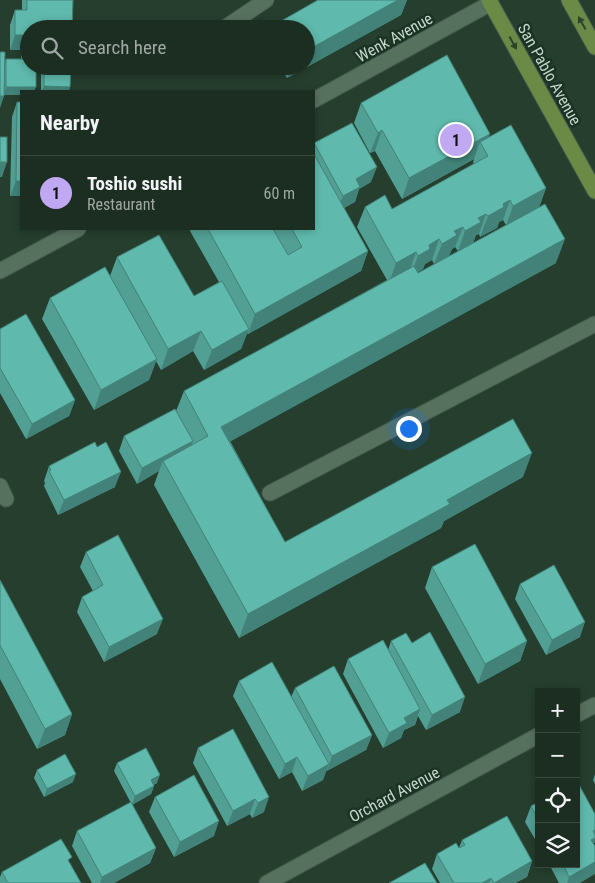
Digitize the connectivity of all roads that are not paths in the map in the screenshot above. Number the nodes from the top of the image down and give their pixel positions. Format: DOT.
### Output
graph roads {
  1 [pos="266,0"];
  2 [pos="569,0"];
  3 [pos="490,2"];
  4 [pos="236,20"];
  5 [pos="595,47"];
  6 [pos="315,99"];
  7 [pos="595,191"];
  8 [pos="76,230"];
  9 [pos="0,271"];
  10 [pos="595,324"];
  11 [pos="270,493"];
  12 [pos="595,705"];
  13 [pos="580,713"];
  14 [pos="535,738"];
  15 [pos="266,883"];
  1 -- 4 [label="street"];
  5 -- 2 [label="main road, one-way"];
  3 -- 6 [label="street, Wenk Avenue"];
  3 -- 7 [label="main road, San Pablo Avenue, one-way"];
  8 -- 9 [label="street"];
  10 -- 11 [label="street"];
  12 -- 13 [label="street"];
  14 -- 15 [label="street, Orchard Avenue"];
}
